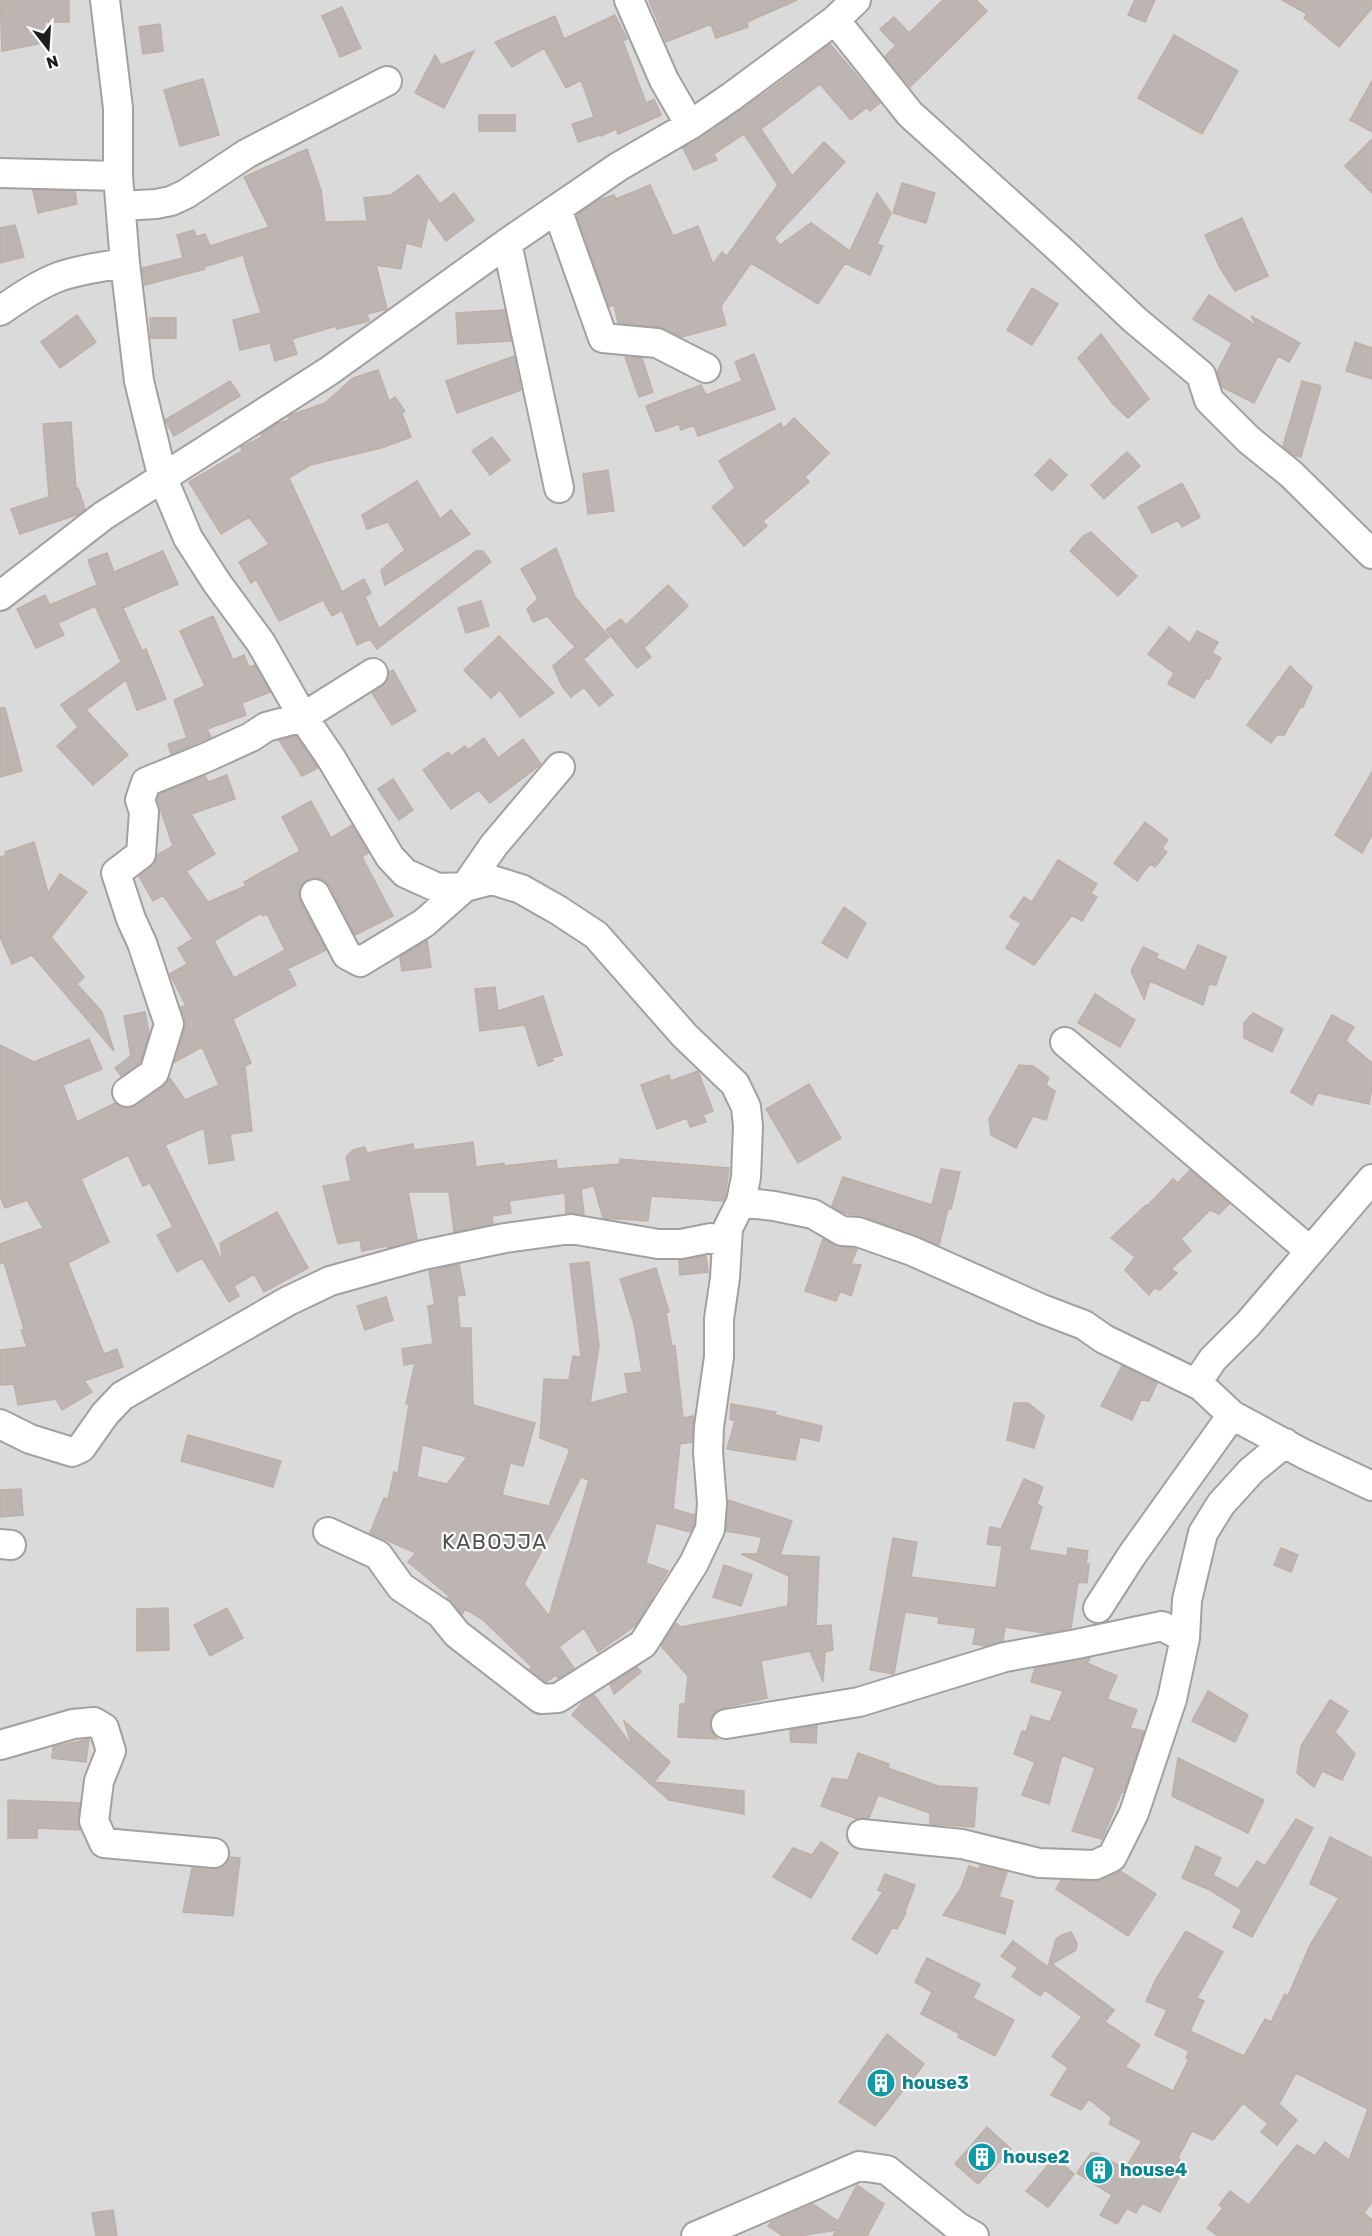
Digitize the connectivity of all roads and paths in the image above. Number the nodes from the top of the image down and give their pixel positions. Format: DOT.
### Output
graph roads {
  1 [pos="105,0"];
  2 [pos="629,0"];
  3 [pos="856,0"];
  4 [pos="835,20"];
  5 [pos="387,81"];
  6 [pos="690,124"];
  7 [pos="0,173"];
  8 [pos="118,176"];
  9 [pos="121,206"];
  10 [pos="557,209"];
  11 [pos="507,243"];
  12 [pos="125,263"];
  13 [pos="0,311"];
  14 [pos="706,368"];
  15 [pos="163,479"];
  16 [pos="559,488"];
  17 [pos="1372,555"];
  18 [pos="0,596"];
  19 [pos="373,674"];
  20 [pos="303,717"];
  21 [pos="561,767"];
  22 [pos="465,886"];
  23 [pos="315,894"];
  24 [pos="1065,1042"];
  25 [pos="127,1092"];
  26 [pos="1372,1179"];
  27 [pos="741,1202"];
  28 [pos="727,1243"];
  29 [pos="1310,1251"];
  30 [pos="1201,1386"];
  31 [pos="1232,1415"];
  32 [pos="0,1424"];
  33 [pos="1285,1443"];
  34 [pos="1372,1486"];
  35 [pos="328,1532"];
  36 [pos="1098,1608"];
  37 [pos="1185,1638"];
  38 [pos="726,1724"];
  39 [pos="0,1745"];
  40 [pos="862,1834"];
  41 [pos="214,1853"];
  42 [pos="704,2234"];
  43 [pos="974,2236"];
  1 -- 8 [label="street"];
  2 -- 6 [label="street"];
  3 -- 4 [label="street"];
  4 -- 6 [label="street"];
  4 -- 17 [label="street"];
  5 -- 9 [label="street"];
  6 -- 10 [label="street"];
  7 -- 8 [label="street"];
  8 -- 9 [label="street"];
  9 -- 12 [label="street"];
  10 -- 11 [label="street"];
  10 -- 14 [label="street"];
  11 -- 15 [label="street"];
  11 -- 16 [label="street"];
  12 -- 13 [label="street"];
  12 -- 15 [label="street"];
  15 -- 18 [label="street"];
  15 -- 20 [label="street"];
  19 -- 20 [label="street"];
  20 -- 22 [label="street"];
  20 -- 25 [label="street"];
  21 -- 22 [label="street"];
  22 -- 23 [label="street"];
  22 -- 27 [label="street"];
  24 -- 29 [label="street"];
  26 -- 29 [label="street"];
  27 -- 28 [label="street"];
  27 -- 30 [label="street"];
  28 -- 32 [label="street"];
  28 -- 35 [label="street"];
  29 -- 30 [label="street"];
  30 -- 31 [label="street"];
  31 -- 33 [label="street"];
  31 -- 36 [label="street"];
  33 -- 34 [label="street"];
  33 -- 37 [label="street"];
  37 -- 38 [label="street"];
  37 -- 40 [label="street"];
  39 -- 41 [label="street"];
  42 -- 43 [label="street"];
}
